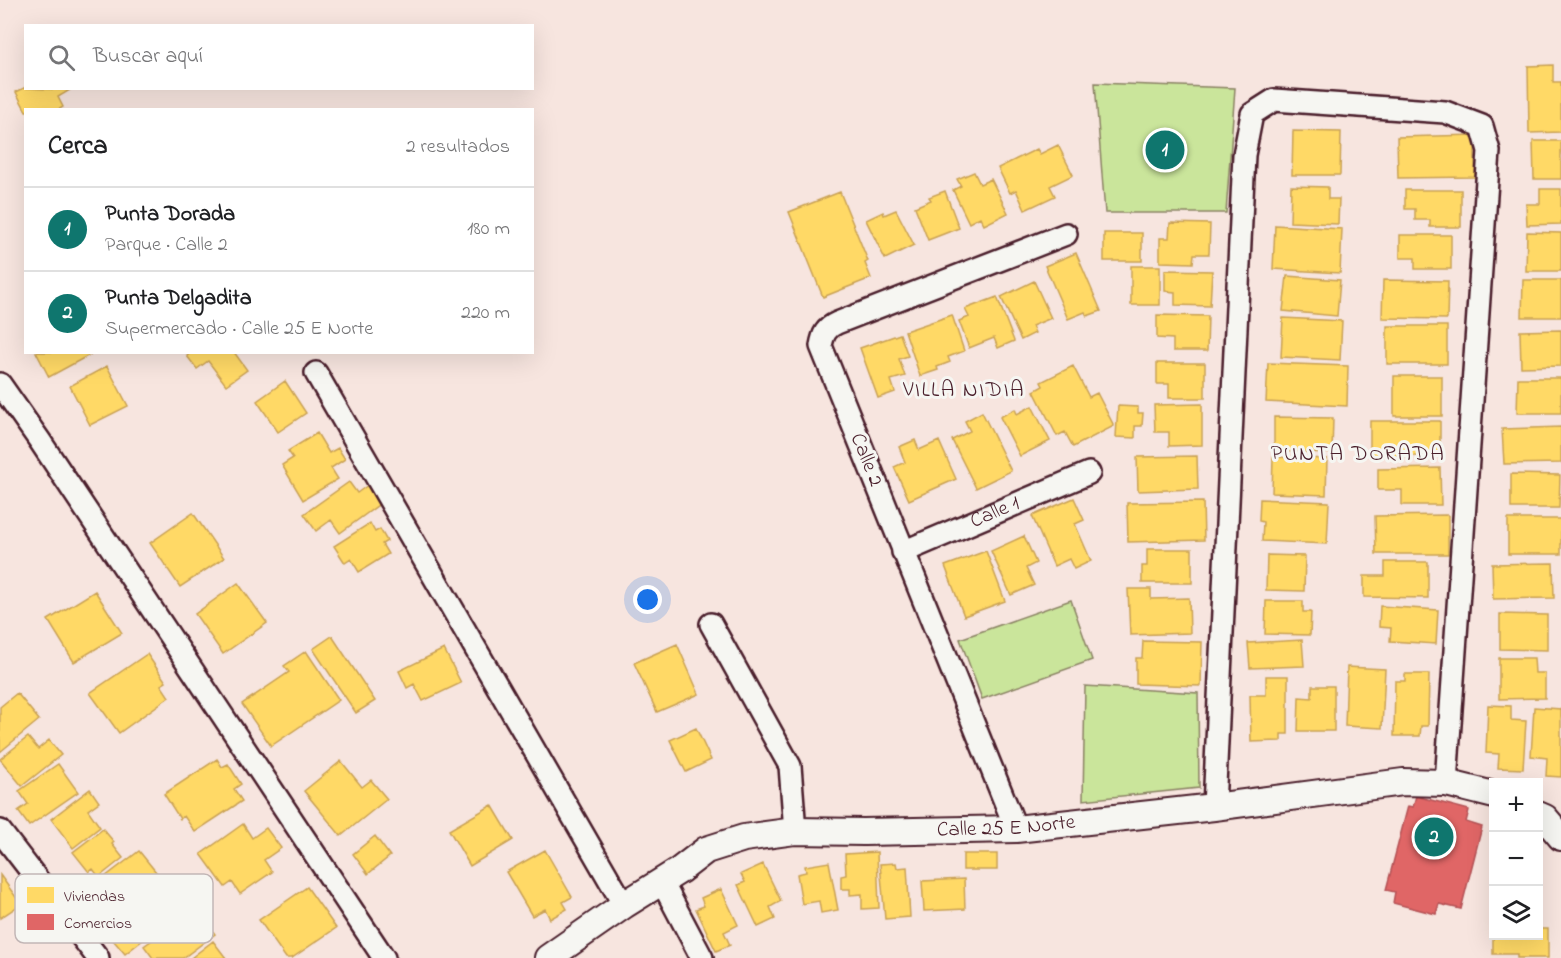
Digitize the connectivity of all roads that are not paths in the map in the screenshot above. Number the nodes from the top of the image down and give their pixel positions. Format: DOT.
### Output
graph roads {
  1 [pos="1066,234"];
  2 [pos="316,374"];
  3 [pos="0,384"];
  4 [pos="1089,474"];
  5 [pos="903,552"];
  6 [pos="711,624"];
  7 [pos="1446,783"];
  8 [pos="1489,794"];
  9 [pos="1214,807"];
  10 [pos="1543,817"];
  11 [pos="1016,829"];
  12 [pos="0,831"];
  13 [pos="795,831"];
  14 [pos="1561,837"];
  15 [pos="33,874"];
  16 [pos="662,882"];
  17 [pos="624,905"];
  18 [pos="86,943"];
  19 [pos="98,958"];
  20 [pos="384,958"];
  21 [pos="548,958"];
  22 [pos="702,958"];
  1 -- 5 [label="street, Calle 2"];
  2 -- 17 [label="street"];
  3 -- 20 [label="street"];
  4 -- 5 [label="street, Calle 1"];
  5 -- 11 [label="street, Calle 2"];
  6 -- 13 [label="street"];
  7 -- 8 [label="street, Calle 25 E Norte"];
  7 -- 9 [label="street, Calle 25 E Norte"];
  7 -- 9 [label="street"];
  9 -- 11 [label="street, Calle 25 E Norte"];
  10 -- 14 [label="street"];
  11 -- 13 [label="street, Calle 25 E Norte"];
  12 -- 15 [label="street"];
  13 -- 16 [label="street, Calle 25 E Norte"];
  16 -- 17 [label="street, Calle 25 E Norte"];
  16 -- 22 [label="street"];
  17 -- 21 [label="street, Calle 25 E Norte"];
  18 -- 19 [label="street"];
}
